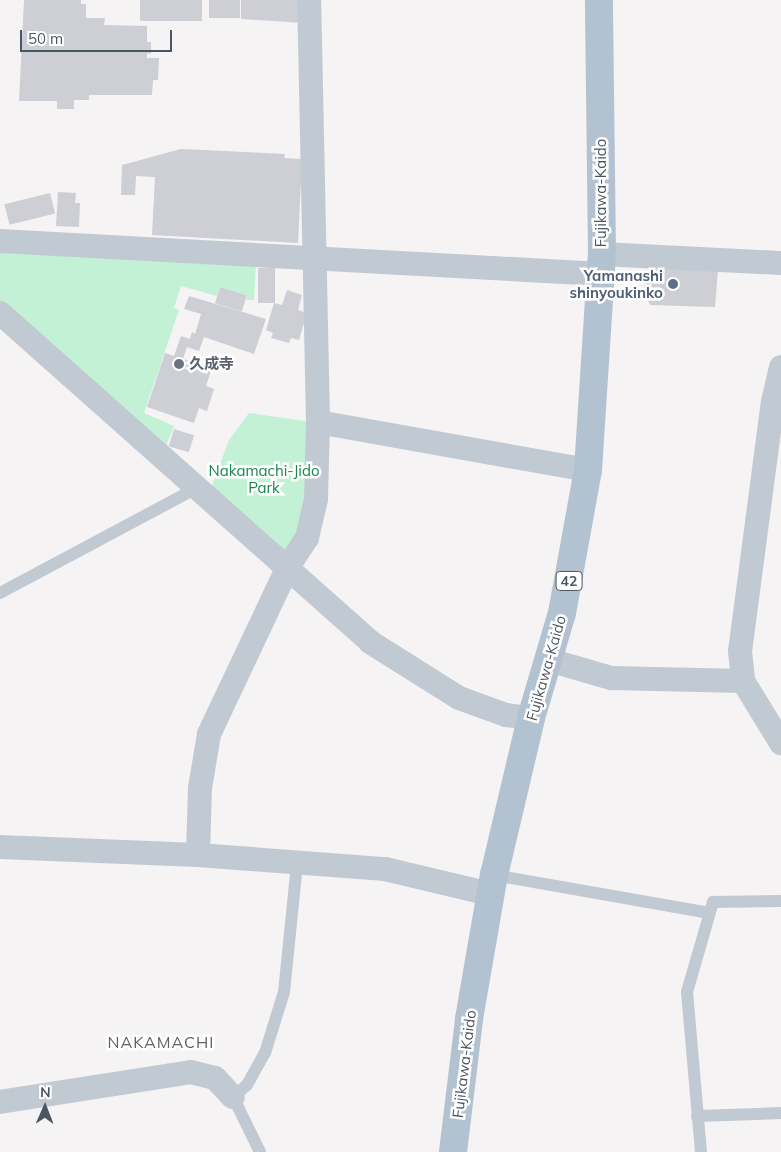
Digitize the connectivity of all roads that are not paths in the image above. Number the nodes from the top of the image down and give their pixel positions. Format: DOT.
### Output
graph roads {
  1 [pos="309,0"];
  2 [pos="599,0"];
  3 [pos="0,241"];
  4 [pos="312,259"];
  5 [pos="781,262"];
  6 [pos="601,264"];
  7 [pos="0,313"];
  8 [pos="781,367"];
  9 [pos="777,402"];
  10 [pos="318,422"];
  11 [pos="588,470"];
  12 [pos="197,488"];
  13 [pos="288,566"];
  14 [pos="0,593"];
  15 [pos="549,660"];
  16 [pos="743,680"];
  17 [pos="531,718"];
  18 [pos="781,744"];
  19 [pos="0,847"];
  20 [pos="198,855"];
  21 [pos="297,862"];
  22 [pos="492,884"];
  23 [pos="781,902"];
  24 [pos="710,913"];
  25 [pos="233,1098"];
  26 [pos="0,1102"];
  27 [pos="781,1114"];
  28 [pos="697,1116"];
  29 [pos="258,1151"];
  30 [pos="453,1152"];
  31 [pos="701,1152"];
  1 -- 4 [label="street"];
  2 -- 6 [label="main road, Fujikawa-Kaido / 42"];
  3 -- 4 [label="street"];
  4 -- 6 [label="street"];
  4 -- 10 [label="street"];
  5 -- 6 [label="street"];
  6 -- 11 [label="main road, Fujikawa-Kaido / 42"];
  7 -- 12 [label="street"];
  8 -- 9 [label="street"];
  9 -- 16 [label="street"];
  10 -- 11 [label="street"];
  10 -- 13 [label="street"];
  11 -- 15 [label="main road, Fujikawa-Kaido / 42"];
  12 -- 13 [label="street"];
  12 -- 14 [label="lane"];
  13 -- 17 [label="street"];
  13 -- 20 [label="street"];
  15 -- 16 [label="street"];
  15 -- 17 [label="main road, Fujikawa-Kaido / 42"];
  16 -- 18 [label="street"];
  17 -- 22 [label="main road, Fujikawa-Kaido / 42"];
  19 -- 20 [label="street"];
  20 -- 21 [label="street"];
  21 -- 22 [label="street"];
  21 -- 25 [label="lane"];
  22 -- 24 [label="lane"];
  22 -- 30 [label="main road, Fujikawa-Kaido / 42"];
  23 -- 24 [label="lane"];
  24 -- 28 [label="lane"];
  25 -- 26 [label="street"];
  25 -- 29 [label="lane"];
  27 -- 28 [label="lane"];
  28 -- 31 [label="lane"];
}
